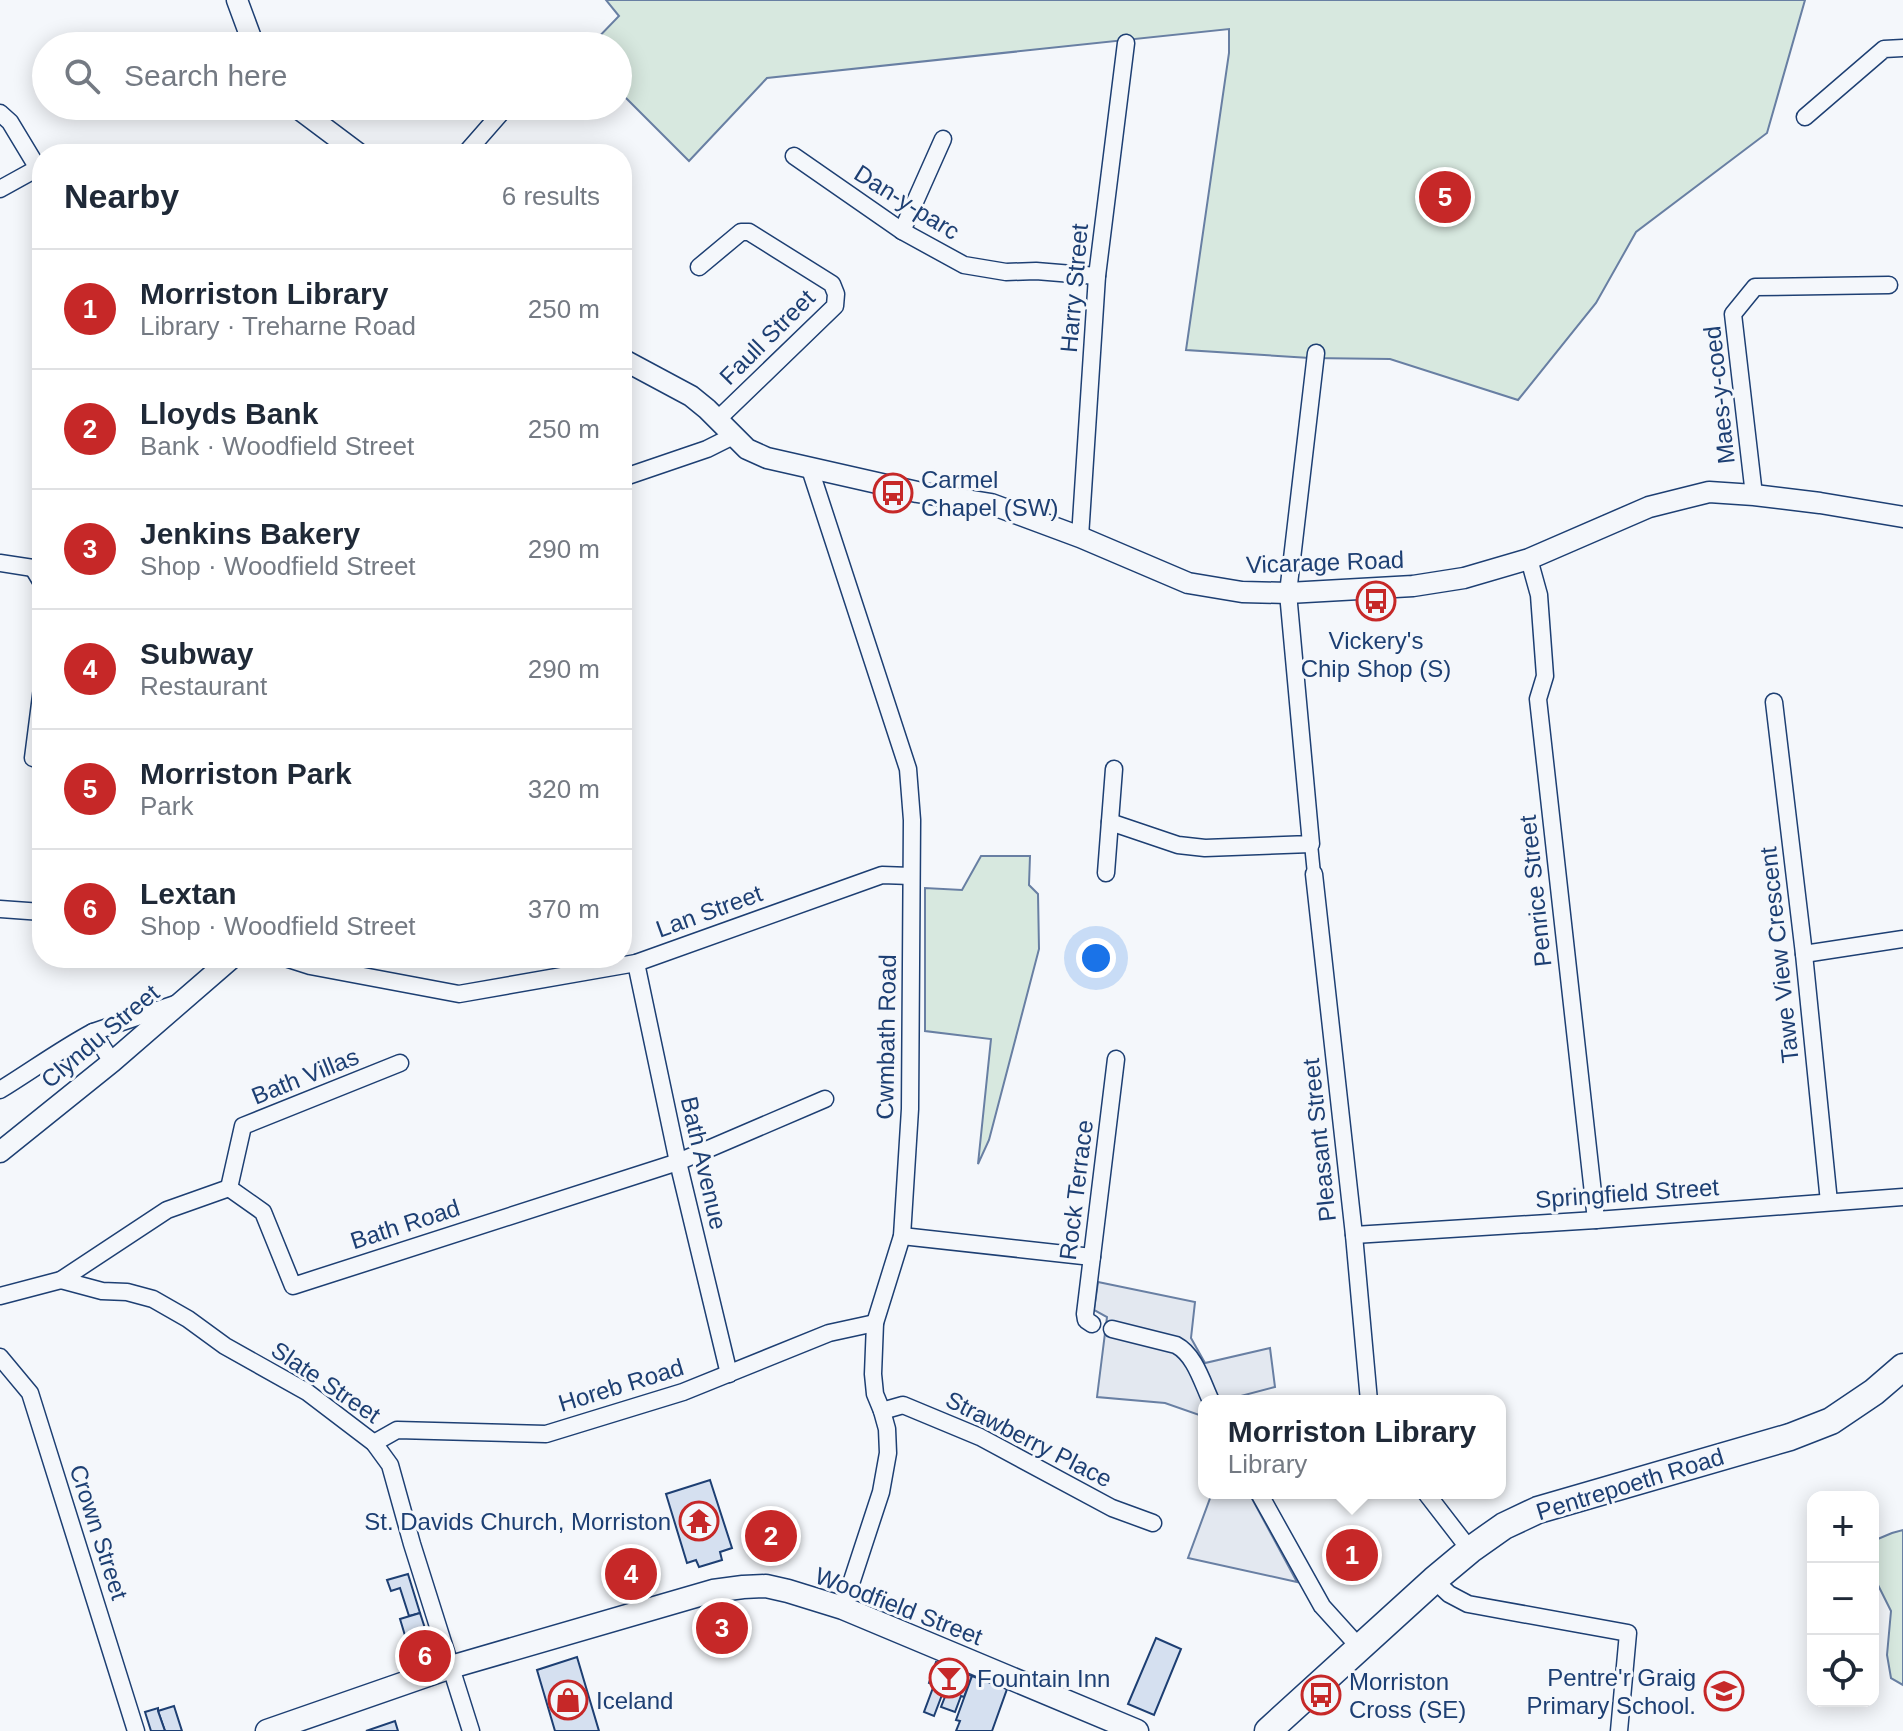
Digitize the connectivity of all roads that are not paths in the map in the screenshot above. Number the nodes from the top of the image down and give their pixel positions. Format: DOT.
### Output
graph roads {
  1 [pos="237,0"];
  2 [pos="249,32"];
  3 [pos="1126,43"];
  4 [pos="1903,48"];
  5 [pos="0,113"];
  6 [pos="1805,117"];
  7 [pos="314,120"];
  8 [pos="495,120"];
  9 [pos="943,139"];
  10 [pos="346,144"];
  11 [pos="474,144"];
  12 [pos="794,156"];
  13 [pos="32,158"];
  14 [pos="32,175"];
  15 [pos="0,189"];
  16 [pos="902,231"];
  17 [pos="699,267"];
  18 [pos="1097,276"];
  19 [pos="1889,285"];
  20 [pos="1316,353"];
  21 [pos="632,364"];
  22 [pos="717,420"];
  23 [pos="733,436"];
  24 [pos="810,469"];
  25 [pos="632,475"];
  26 [pos="1754,495"];
  27 [pos="1903,517"];
  28 [pos="1080,537"];
  29 [pos="1529,559"];
  30 [pos="0,563"];
  31 [pos="32,563"];
  32 [pos="1288,593"];
  33 [pos="1774,702"];
  34 [pos="1114,769"];
  35 [pos="1110,822"];
  36 [pos="1311,844"];
  37 [pos="1106,873"];
  38 [pos="1314,874"];
  39 [pos="911,876"];
  40 [pos="0,909"];
  41 [pos="32,911"];
  42 [pos="1903,939"];
  43 [pos="1804,954"];
  44 [pos="636,963"];
  45 [pos="632,964"];
  46 [pos="220,968"];
  47 [pos="321,968"];
  48 [pos="607,968"];
  49 [pos="179,1003"];
  50 [pos="93,1032"];
  51 [pos="1116,1059"];
  52 [pos="112,1062"];
  53 [pos="400,1063"];
  54 [pos="0,1090"];
  55 [pos="825,1099"];
  56 [pos="0,1152"];
  57 [pos="678,1162"];
  58 [pos="229,1188"];
  59 [pos="1903,1197"];
  60 [pos="1829,1202"];
  61 [pos="1596,1220"];
  62 [pos="1354,1235"];
  63 [pos="902,1236"];
  64 [pos="1092,1257"];
  65 [pos="61,1280"];
  66 [pos="0,1296"];
  67 [pos="875,1323"];
  68 [pos="1092,1324"];
  69 [pos="1112,1329"];
  70 [pos="0,1357"];
  71 [pos="1903,1367"];
  72 [pos="8,1374"];
  73 [pos="729,1374"];
  74 [pos="1208,1395"];
  75 [pos="1368,1395"];
  76 [pos="882,1411"];
  77 [pos="374,1443"];
  78 [pos="1262,1499"];
  79 [pos="1431,1499"];
  80 [pos="1153,1523"];
  81 [pos="1470,1550"];
  82 [pos="1434,1580"];
  83 [pos="843,1608"];
  84 [pos="1360,1648"];
  85 [pos="451,1667"];
  86 [pos="1304,1699"];
  87 [pos="136,1731"];
  88 [pos="267,1731"];
  89 [pos="471,1731"];
  90 [pos="1137,1731"];
  91 [pos="1268,1731"];
  92 [pos="1286,1731"];
  93 [pos="1619,1731"];
  1 -- 2 [label="street"];
  3 -- 18 [label="street, Harry Street"];
  4 -- 6 [label="street"];
  5 -- 13 [label="street"];
  7 -- 10 [label="street"];
  8 -- 11 [label="street"];
  9 -- 16 [label="street"];
  12 -- 16 [label="street, Dan-y-parc"];
  14 -- 15 [label="street"];
  16 -- 18 [label="street, Dan-y-parc"];
  17 -- 22 [label="street, Faull Street"];
  18 -- 28 [label="street, Harry Street"];
  19 -- 26 [label="street, Maes-y-coed"];
  20 -- 32 [label="street"];
  21 -- 22 [label="street, Vicarage Road"];
  22 -- 23 [label="street, Vicarage Road"];
  23 -- 24 [label="street, Vicarage Road"];
  23 -- 25 [label="street"];
  24 -- 28 [label="street, Vicarage Road"];
  24 -- 39 [label="street, Cwmbath Road"];
  26 -- 27 [label="street, Vicarage Road"];
  26 -- 29 [label="street, Vicarage Road"];
  28 -- 32 [label="street, Vicarage Road"];
  29 -- 32 [label="street, Vicarage Road"];
  29 -- 61 [label="street, Penrice Street"];
  30 -- 31 [label="street"];
  32 -- 36 [label="street"];
  33 -- 43 [label="street, Tawe View Crescent"];
  34 -- 35 [label="street"];
  35 -- 36 [label="street"];
  35 -- 37 [label="street"];
  36 -- 38 [label="street"];
  38 -- 62 [label="street, Pleasant Street"];
  39 -- 44 [label="street, Lan Street"];
  39 -- 63 [label="street, Cwmbath Road"];
  40 -- 41 [label="street"];
  42 -- 43 [label="street"];
  43 -- 60 [label="street, Tawe View Crescent"];
  44 -- 45 [label="street, Lan Street"];
  44 -- 57 [label="street, Bath Avenue"];
  46 -- 49 [label="street, Clyndu Street"];
  47 -- 48 [label="street, Lan Street"];
  49 -- 50 [label="street"];
  49 -- 52 [label="street, Clyndu Street"];
  50 -- 52 [label="street"];
  50 -- 54 [label="street"];
  51 -- 64 [label="street, Rock Terrace"];
  52 -- 56 [label="street, Clyndu Street"];
  53 -- 58 [label="street, Bath Villas"];
  55 -- 57 [label="street, Bath Road"];
  57 -- 58 [label="street, Bath Road"];
  57 -- 73 [label="street, Bath Avenue"];
  58 -- 65 [label="street"];
  59 -- 60 [label="street, Springfield Street"];
  60 -- 61 [label="street, Springfield Street"];
  61 -- 62 [label="street, Springfield Street"];
  62 -- 75 [label="street, Pleasant Street"];
  63 -- 64 [label="street"];
  63 -- 67 [label="street, Cwmbath Road"];
  64 -- 68 [label="street, Rock Terrace"];
  65 -- 66 [label="street"];
  65 -- 77 [label="street, Slate Street"];
  67 -- 73 [label="street, Horeb Road"];
  67 -- 76 [label="street, Cwmbath Road"];
  69 -- 74 [label="street"];
  70 -- 72 [label="street, Crown Street"];
  71 -- 81 [label="main road, Pentrepoeth Road"];
  72 -- 87 [label="street, Crown Street"];
  73 -- 77 [label="street, Horeb Road"];
  76 -- 80 [label="street, Strawberry Place"];
  76 -- 83 [label="street, Cwmbath Road"];
  77 -- 85 [label="street, Slate Street"];
  78 -- 84 [label="street"];
  79 -- 81 [label="street"];
  81 -- 82 [label="main road, Pentrepoeth Road"];
  82 -- 84 [label="main road, Pentrepoeth Road"];
  82 -- 93 [label="street"];
  83 -- 85 [label="main road, Woodfield Street"];
  83 -- 90 [label="main road, Woodfield Street"];
  84 -- 86 [label="main road, Pentrepoeth Road"];
  85 -- 88 [label="main road, Woodfield Street"];
  85 -- 89 [label="street, Slate Street"];
  86 -- 91 [label="main road, Pentrepoeth Road"];
  86 -- 92 [label="main road"];
}
